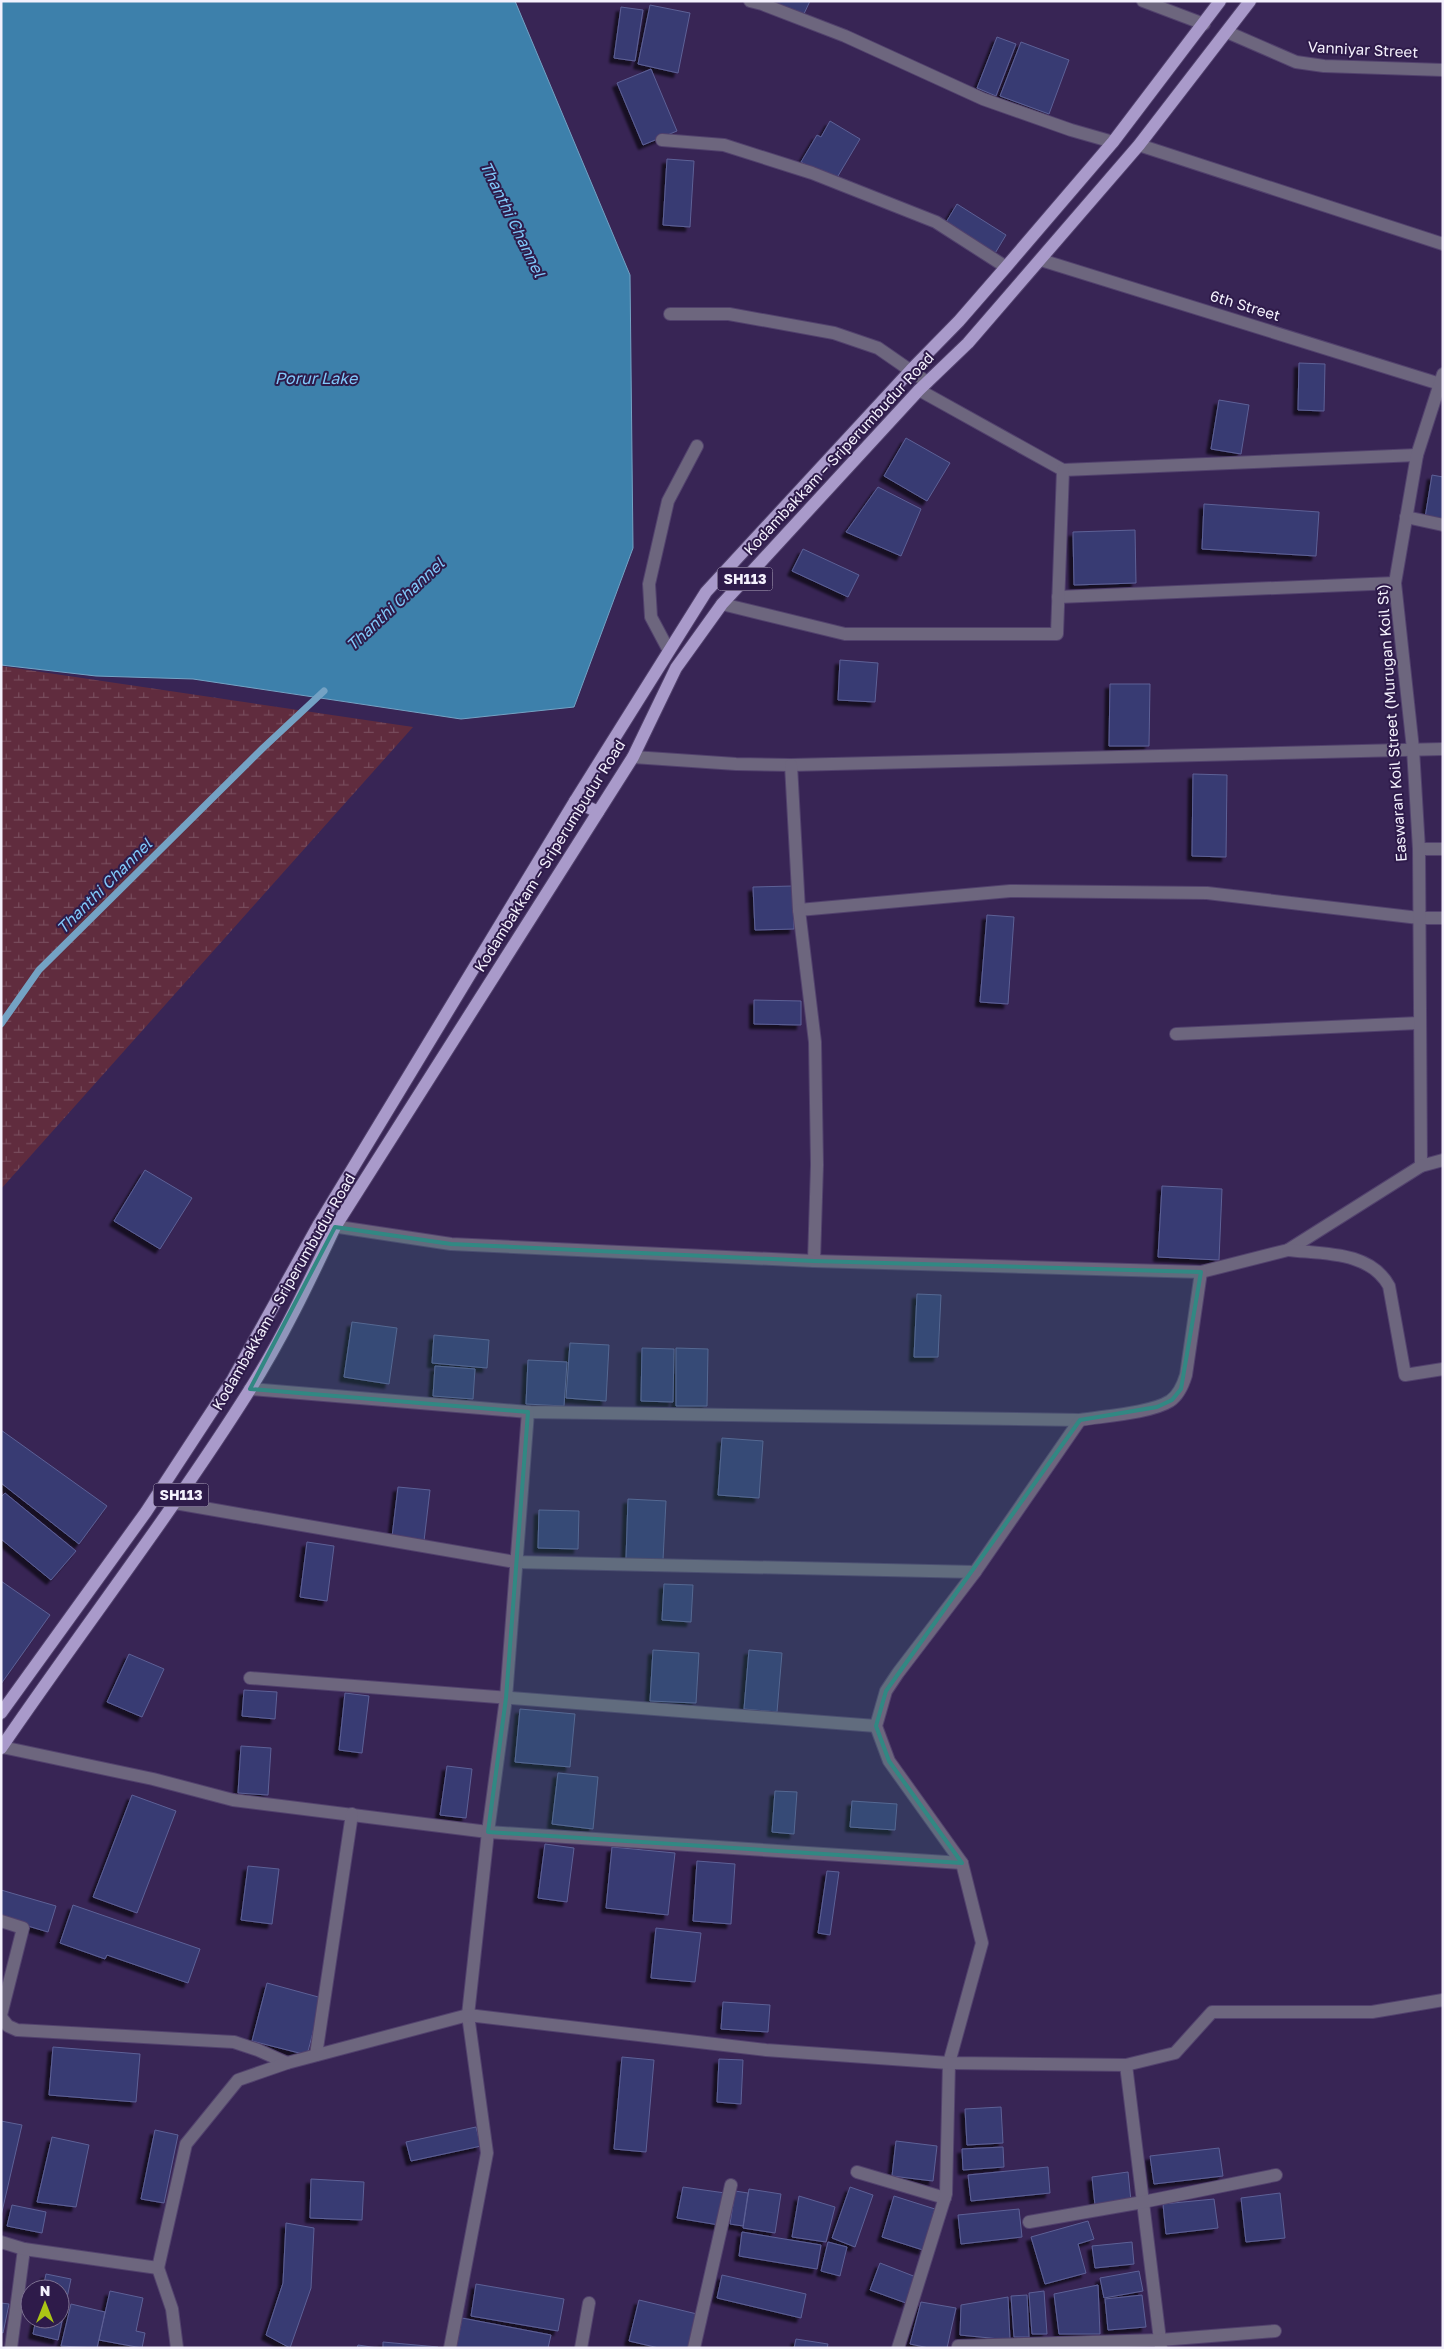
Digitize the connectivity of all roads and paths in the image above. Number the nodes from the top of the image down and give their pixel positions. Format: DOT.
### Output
graph roads {
  1 [pos="750,1"];
  2 [pos="1143,1"];
  3 [pos="1220,1"];
  4 [pos="1250,1"];
  5 [pos="1204,24"];
  6 [pos="1226,32"];
  7 [pos="1443,70"];
  8 [pos="662,140"];
  9 [pos="1113,142"];
  10 [pos="1139,145"];
  11 [pos="1443,244"];
  12 [pos="1041,260"];
  13 [pos="1006,267"];
  14 [pos="670,314"];
  15 [pos="910,370"];
  16 [pos="1441,379"];
  17 [pos="923,386"];
  18 [pos="697,446"];
  19 [pos="1417,455"];
  20 [pos="1063,470"];
  21 [pos="1406,517"];
  22 [pos="1443,525"];
  23 [pos="1395,584"];
  24 [pos="1058,597"];
  25 [pos="722,604"];
  26 [pos="668,649"];
  27 [pos="1413,749"];
  28 [pos="1443,749"];
  29 [pos="633,757"];
  30 [pos="791,765"];
  31 [pos="575,800"];
  32 [pos="598,812"];
  33 [pos="1420,849"];
  34 [pos="1443,849"];
  35 [pos="799,910"];
  36 [pos="1419,918"];
  37 [pos="1443,918"];
  38 [pos="1420,1023"];
  39 [pos="1176,1034"];
  40 [pos="1443,1160"];
  41 [pos="1421,1166"];
  42 [pos="319,1224"];
  43 [pos="336,1227"];
  44 [pos="1288,1250"];
  45 [pos="814,1261"];
  46 [pos="1201,1272"];
  47 [pos="1443,1370"];
  48 [pos="250,1389"];
  49 [pos="528,1412"];
  50 [pos="1080,1420"];
  51 [pos="175,1503"];
  52 [pos="516,1562"];
  53 [pos="975,1572"];
  54 [pos="250,1678"];
  55 [pos="506,1698"];
  56 [pos="1,1713"];
  57 [pos="876,1726"];
  58 [pos="2,1747"];
  59 [pos="352,1814"];
  60 [pos="488,1832"];
  61 [pos="962,1863"];
  62 [pos="1,1920"];
  63 [pos="1443,2000"];
  64 [pos="468,2015"];
  65 [pos="1,2016"];
  66 [pos="316,2055"];
  67 [pos="287,2063"];
  68 [pos="949,2063"];
  69 [pos="1126,2065"];
  70 [pos="857,2172"];
  71 [pos="1276,2175"];
  72 [pos="731,2186"];
  73 [pos="944,2198"];
  74 [pos="1143,2202"];
  75 [pos="1029,2222"];
  76 [pos="1,2242"];
  77 [pos="24,2249"];
  78 [pos="158,2268"];
  79 [pos="589,2303"];
  80 [pos="1275,2331"];
  81 [pos="1161,2344"];
  82 [pos="958,2346"];
  83 [pos="10,2348"];
  84 [pos="178,2348"];
  85 [pos="450,2348"];
  86 [pos="581,2348"];
  87 [pos="694,2348"];
  88 [pos="898,2348"];
  1 -- 9 [label="street"];
  2 -- 5 [label="street"];
  3 -- 5 [label="main road, Kodambakkam – Sriperumbudur Road / SH113"];
  4 -- 6 [label="main road, Kodambakkam – Sriperumbudur Road / SH113"];
  5 -- 9 [label="main road, Kodambakkam – Sriperumbudur Road / SH113"];
  6 -- 7 [label="street, Vanniyar Street"];
  6 -- 10 [label="main road, Kodambakkam – Sriperumbudur Road / SH113"];
  8 -- 13 [label="street"];
  9 -- 13 [label="main road, Kodambakkam – Sriperumbudur Road / SH113"];
  10 -- 11 [label="street"];
  10 -- 12 [label="main road, Kodambakkam – Sriperumbudur Road / SH113"];
  12 -- 16 [label="street, 6th Street"];
  12 -- 17 [label="main road, Kodambakkam – Sriperumbudur Road / SH113"];
  13 -- 15 [label="main road, Kodambakkam – Sriperumbudur Road / SH113"];
  14 -- 15 [label="street"];
  15 -- 17 [label="street"];
  15 -- 26 [label="main road, Kodambakkam – Sriperumbudur Road / SH113"];
  16 -- 19 [label="street, Easwaran Koil Street (Murugan Koil St)"];
  17 -- 20 [label="street"];
  17 -- 25 [label="main road, Kodambakkam – Sriperumbudur Road / SH113"];
  18 -- 26 [label="street"];
  19 -- 20 [label="street"];
  19 -- 21 [label="street, Easwaran Koil Street (Murugan Koil St)"];
  20 -- 24 [label="street"];
  21 -- 22 [label="street"];
  21 -- 23 [label="street, Easwaran Koil Street (Murugan Koil St)"];
  23 -- 24 [label="street"];
  23 -- 27 [label="street, Easwaran Koil Street (Murugan Koil St)"];
  24 -- 25 [label="street"];
  25 -- 29 [label="main road, Kodambakkam – Sriperumbudur Road / SH113"];
  26 -- 31 [label="main road, Kodambakkam – Sriperumbudur Road / SH113"];
  27 -- 28 [label="street"];
  27 -- 30 [label="street"];
  27 -- 33 [label="street, Easwaran Koil Street (Murugan Koil St)"];
  29 -- 30 [label="street"];
  29 -- 32 [label="main road, Kodambakkam – Sriperumbudur Road / SH113"];
  30 -- 35 [label="street"];
  31 -- 32 [label="main road"];
  31 -- 42 [label="main road, Kodambakkam – Sriperumbudur Road / SH113"];
  32 -- 43 [label="main road, Kodambakkam – Sriperumbudur Road / SH113"];
  33 -- 34 [label="street"];
  33 -- 36 [label="street, Easwaran Koil Street (Murugan Koil St)"];
  35 -- 36 [label="street"];
  35 -- 45 [label="street"];
  36 -- 37 [label="street"];
  36 -- 38 [label="street, Easwaran Koil Street (Murugan Koil St)"];
  38 -- 39 [label="street"];
  38 -- 41 [label="street, Easwaran Koil Street (Murugan Koil St)"];
  40 -- 41 [label="street"];
  41 -- 44 [label="street"];
  42 -- 43 [label="street"];
  42 -- 56 [label="main road, Kodambakkam – Sriperumbudur Road / SH113"];
  43 -- 45 [label="street"];
  43 -- 48 [label="main road, Kodambakkam – Sriperumbudur Road / SH113"];
  44 -- 46 [label="street"];
  44 -- 47 [label="street"];
  45 -- 46 [label="street"];
  46 -- 50 [label="street"];
  48 -- 49 [label="street"];
  48 -- 51 [label="main road, Kodambakkam – Sriperumbudur Road / SH113"];
  49 -- 50 [label="street"];
  49 -- 52 [label="street"];
  50 -- 53 [label="street"];
  51 -- 52 [label="street"];
  51 -- 58 [label="main road, Kodambakkam – Sriperumbudur Road / SH113"];
  52 -- 53 [label="street"];
  52 -- 55 [label="street"];
  53 -- 57 [label="street"];
  54 -- 55 [label="street"];
  55 -- 57 [label="street"];
  55 -- 60 [label="street"];
  57 -- 61 [label="street"];
  58 -- 59 [label="street"];
  59 -- 60 [label="street"];
  59 -- 66 [label="street"];
  60 -- 61 [label="street"];
  60 -- 64 [label="street"];
  61 -- 68 [label="street"];
  62 -- 65 [label="street"];
  63 -- 69 [label="street"];
  64 -- 66 [label="street"];
  64 -- 68 [label="street"];
  64 -- 85 [label="street"];
  65 -- 67 [label="street"];
  66 -- 67 [label="street"];
  67 -- 78 [label="street"];
  68 -- 69 [label="street"];
  68 -- 73 [label="street"];
  69 -- 74 [label="street"];
  70 -- 73 [label="street"];
  71 -- 74 [label="street"];
  72 -- 87 [label="street"];
  73 -- 88 [label="street"];
  74 -- 75 [label="street"];
  74 -- 81 [label="street"];
  76 -- 77 [label="street"];
  77 -- 78 [label="street"];
  77 -- 83 [label="street"];
  78 -- 84 [label="street"];
  79 -- 86 [label="street"];
  80 -- 81 [label="street"];
  81 -- 82 [label="street"];
}
